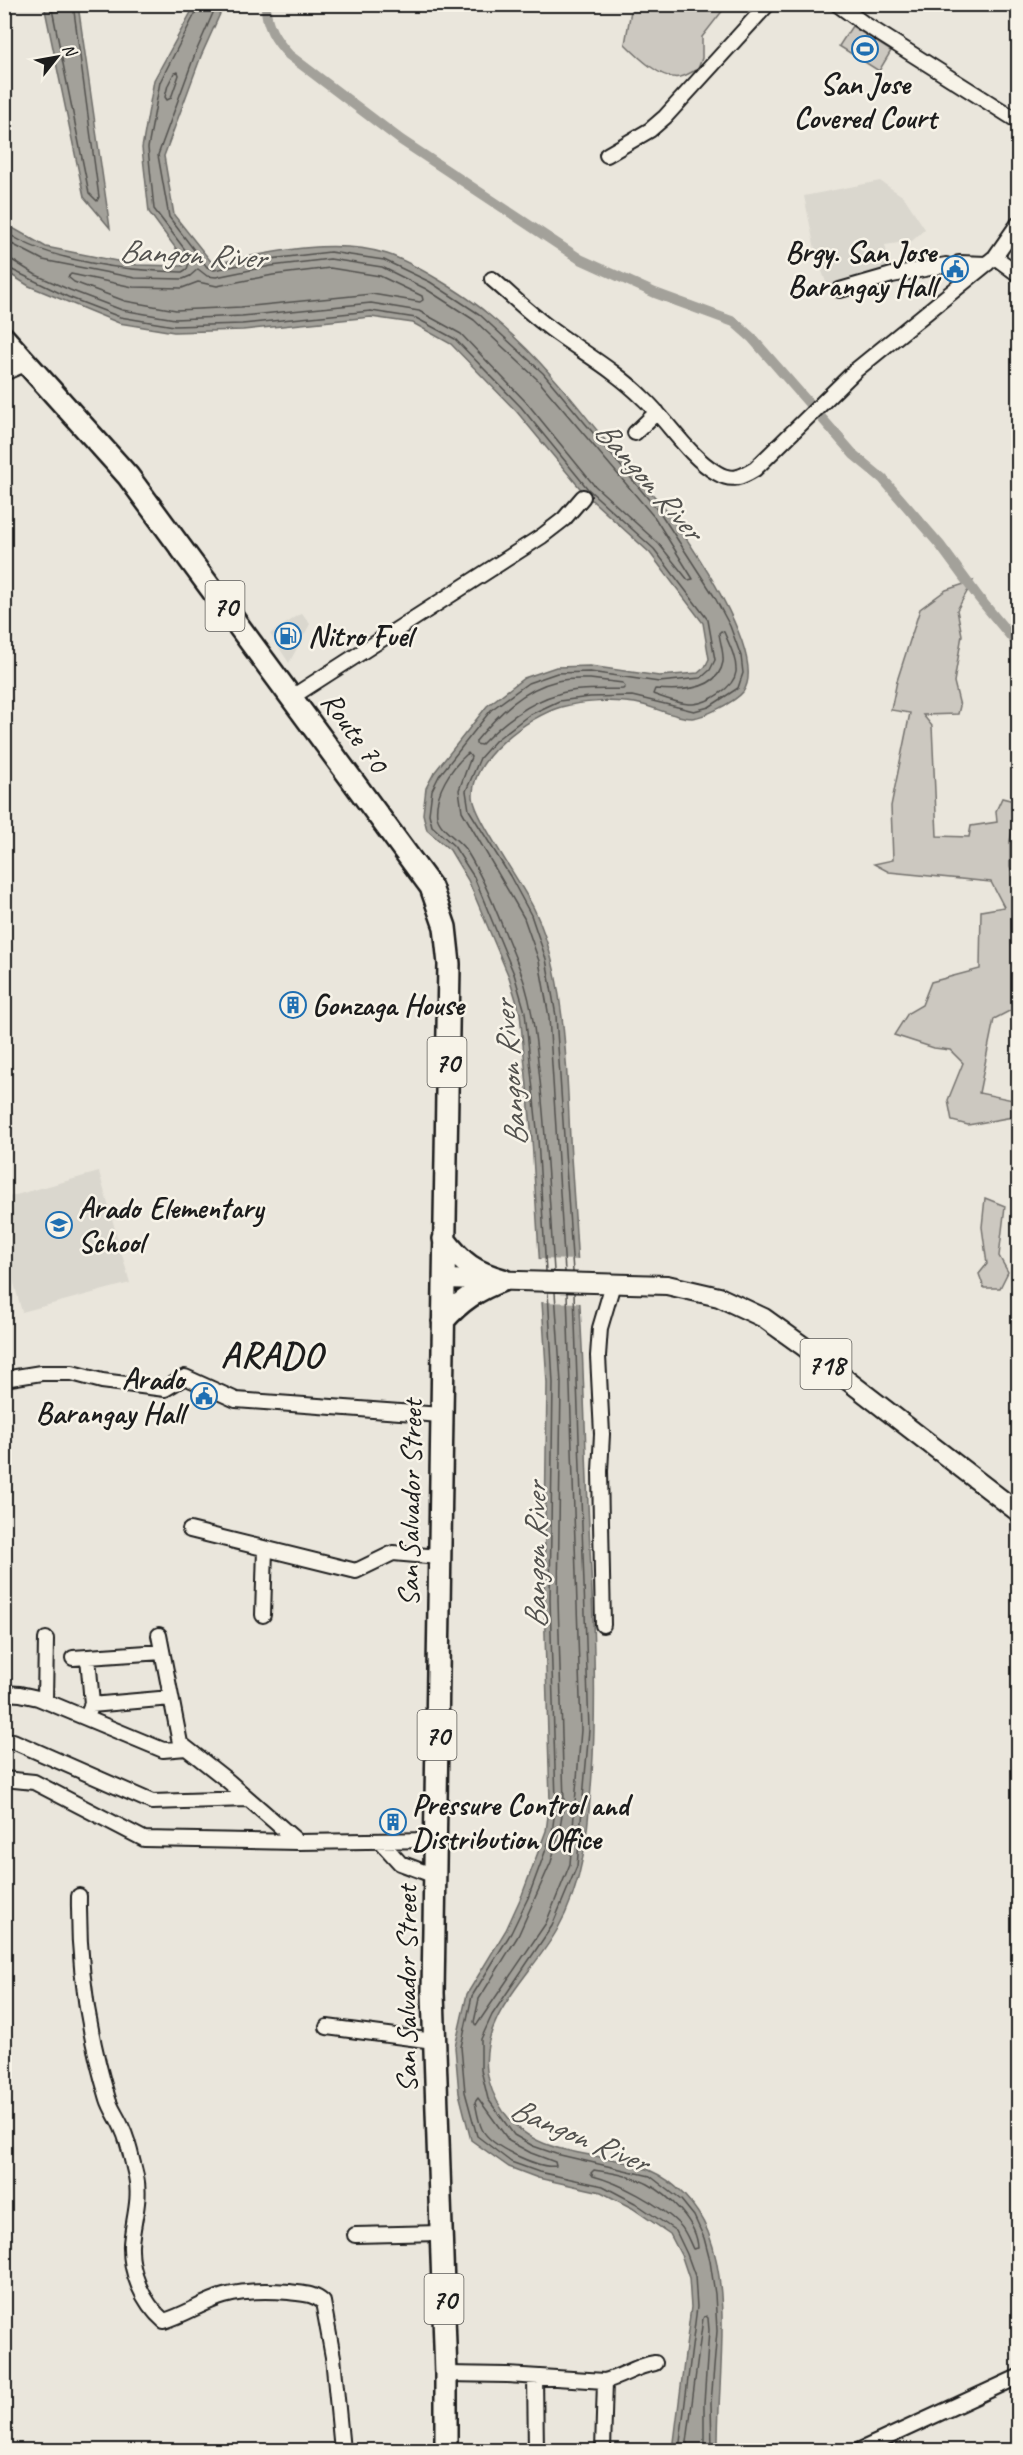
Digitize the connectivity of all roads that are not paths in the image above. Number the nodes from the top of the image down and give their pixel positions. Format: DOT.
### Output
graph roads {
  1 [pos="768,4"];
  2 [pos="837,4"];
  3 [pos="1018,121"];
  4 [pos="607,155"];
  5 [pos="1018,224"];
  6 [pos="991,260"];
  7 [pos="1018,273"];
  8 [pos="492,279"];
  9 [pos="840,290"];
  10 [pos="4,338"];
  11 [pos="27,363"];
  12 [pos="4,373"];
  13 [pos="657,412"];
  14 [pos="635,433"];
  15 [pos="583,497"];
  16 [pos="292,697"];
  17 [pos="444,1239"];
  18 [pos="444,1279"];
  19 [pos="512,1280"];
  20 [pos="609,1284"];
  21 [pos="443,1321"];
  22 [pos="4,1379"];
  23 [pos="441,1415"];
  24 [pos="1018,1512"];
  25 [pos="190,1530"];
  26 [pos="265,1549"];
  27 [pos="440,1557"];
  28 [pos="263,1615"];
  29 [pos="603,1625"];
  30 [pos="159,1635"];
  31 [pos="46,1639"];
  32 [pos="162,1652"];
  33 [pos="88,1657"];
  34 [pos="73,1658"];
  35 [pos="4,1693"];
  36 [pos="171,1698"];
  37 [pos="45,1701"];
  38 [pos="91,1705"];
  39 [pos="87,1720"];
  40 [pos="4,1742"];
  41 [pos="186,1748"];
  42 [pos="4,1779"];
  43 [pos="248,1799"];
  44 [pos="435,1840"];
  45 [pos="381,1841"];
  46 [pos="298,1842"];
  47 [pos="435,1876"];
  48 [pos="78,1896"];
  49 [pos="327,2028"];
  50 [pos="434,2042"];
  51 [pos="441,2233"];
  52 [pos="355,2235"];
  53 [pos="655,2363"];
  54 [pos="446,2374"];
  55 [pos="1018,2376"];
  56 [pos="535,2377"];
  57 [pos="605,2381"];
  58 [pos="342,2451"];
  59 [pos="446,2451"];
  60 [pos="536,2451"];
  61 [pos="603,2451"];
  62 [pos="860,2451"];
  1 -- 4 [label="street"];
  2 -- 3 [label="street"];
  5 -- 6 [label="street"];
  6 -- 7 [label="street"];
  6 -- 9 [label="street"];
  6 -- 13 [label="street"];
  8 -- 13 [label="street"];
  10 -- 11 [label="highway, Route 70 / 70"];
  11 -- 12 [label="street"];
  11 -- 16 [label="highway, Route 70 / 70"];
  13 -- 14 [label="street"];
  15 -- 16 [label="street"];
  16 -- 17 [label="highway, Route 70 / 70"];
  17 -- 18 [label="highway, San Salvador Street / 70"];
  17 -- 19 [label="highway"];
  18 -- 19 [label="main road, 718"];
  18 -- 21 [label="highway, San Salvador Street / 70"];
  19 -- 20 [label="main road, 718"];
  19 -- 21 [label="highway"];
  20 -- 24 [label="main road, 718"];
  20 -- 29 [label="street"];
  21 -- 23 [label="highway, San Salvador Street / 70"];
  22 -- 23 [label="street"];
  23 -- 27 [label="highway, San Salvador Street / 70"];
  25 -- 26 [label="street"];
  26 -- 27 [label="street"];
  26 -- 28 [label="street"];
  27 -- 44 [label="highway, San Salvador Street / 70"];
  30 -- 32 [label="street"];
  31 -- 37 [label="street"];
  32 -- 33 [label="street"];
  32 -- 36 [label="street"];
  33 -- 34 [label="street"];
  33 -- 38 [label="street"];
  35 -- 37 [label="street"];
  36 -- 38 [label="street"];
  36 -- 41 [label="street"];
  37 -- 39 [label="street"];
  38 -- 39 [label="street"];
  39 -- 41 [label="street"];
  40 -- 43 [label="street"];
  41 -- 43 [label="street"];
  42 -- 46 [label="street"];
  43 -- 46 [label="street"];
  44 -- 45 [label="street"];
  44 -- 47 [label="highway, San Salvador Street / 70"];
  45 -- 46 [label="street"];
  45 -- 47 [label="street"];
  47 -- 50 [label="highway, San Salvador Street / 70"];
  48 -- 58 [label="street"];
  49 -- 50 [label="street"];
  50 -- 51 [label="highway, San Salvador Street / 70"];
  51 -- 52 [label="street"];
  51 -- 54 [label="highway, San Salvador Street / 70"];
  53 -- 57 [label="street"];
  54 -- 56 [label="street"];
  54 -- 59 [label="highway, San Salvador Street / 70"];
  55 -- 62 [label="street"];
  56 -- 57 [label="street"];
  56 -- 60 [label="street"];
  57 -- 61 [label="street"];
}
